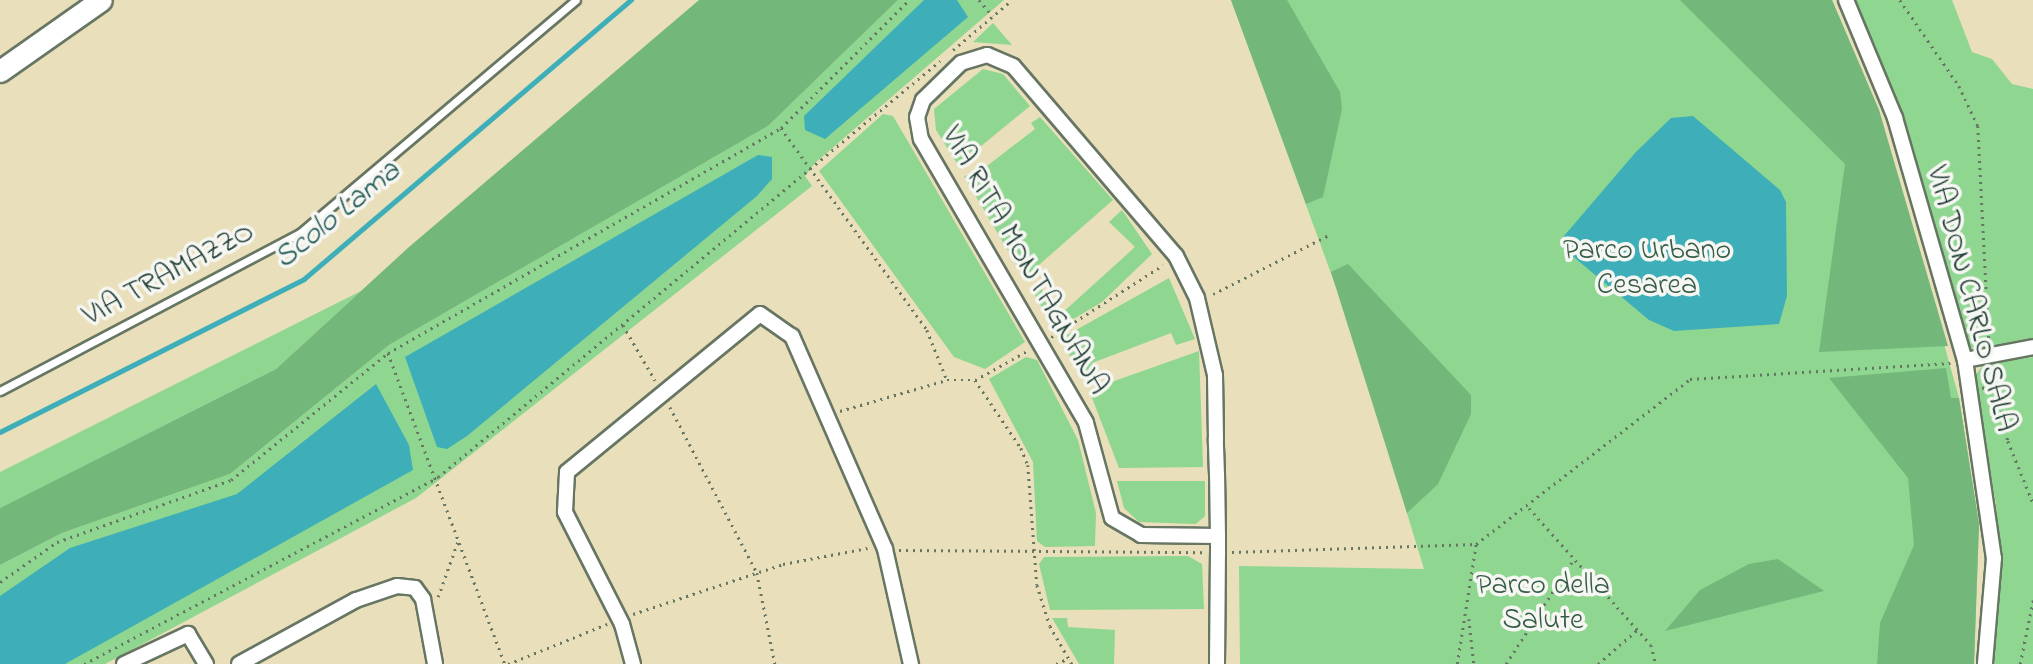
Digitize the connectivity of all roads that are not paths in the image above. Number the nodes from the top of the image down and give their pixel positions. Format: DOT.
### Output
graph roads {
  1 [pos="101,0"];
  2 [pos="576,0"];
  3 [pos="1846,0"];
  4 [pos="0,71"];
  5 [pos="2033,347"];
  6 [pos="1965,360"];
  7 [pos="0,391"];
  8 [pos="1218,536"];
  9 [pos="124,664"];
  10 [pos="206,664"];
  11 [pos="239,664"];
  12 [pos="435,664"];
  13 [pos="634,664"];
  14 [pos="911,664"];
  15 [pos="1217,664"];
  16 [pos="1985,664"];
  1 -- 4 [label="main road"];
  2 -- 7 [label="lane, VIA TRAMAZZO"];
  3 -- 6 [label="street, VIA DON CARLO SALA"];
  5 -- 6 [label="street"];
  6 -- 16 [label="street, VIA DON CARLO SALA"];
  8 -- 8 [label="street, VIA RITA MONTAGNANA"];
  8 -- 15 [label="street, VIA RITA MONTAGNANA"];
  9 -- 10 [label="street"];
  11 -- 12 [label="street"];
  13 -- 14 [label="street"];
}
